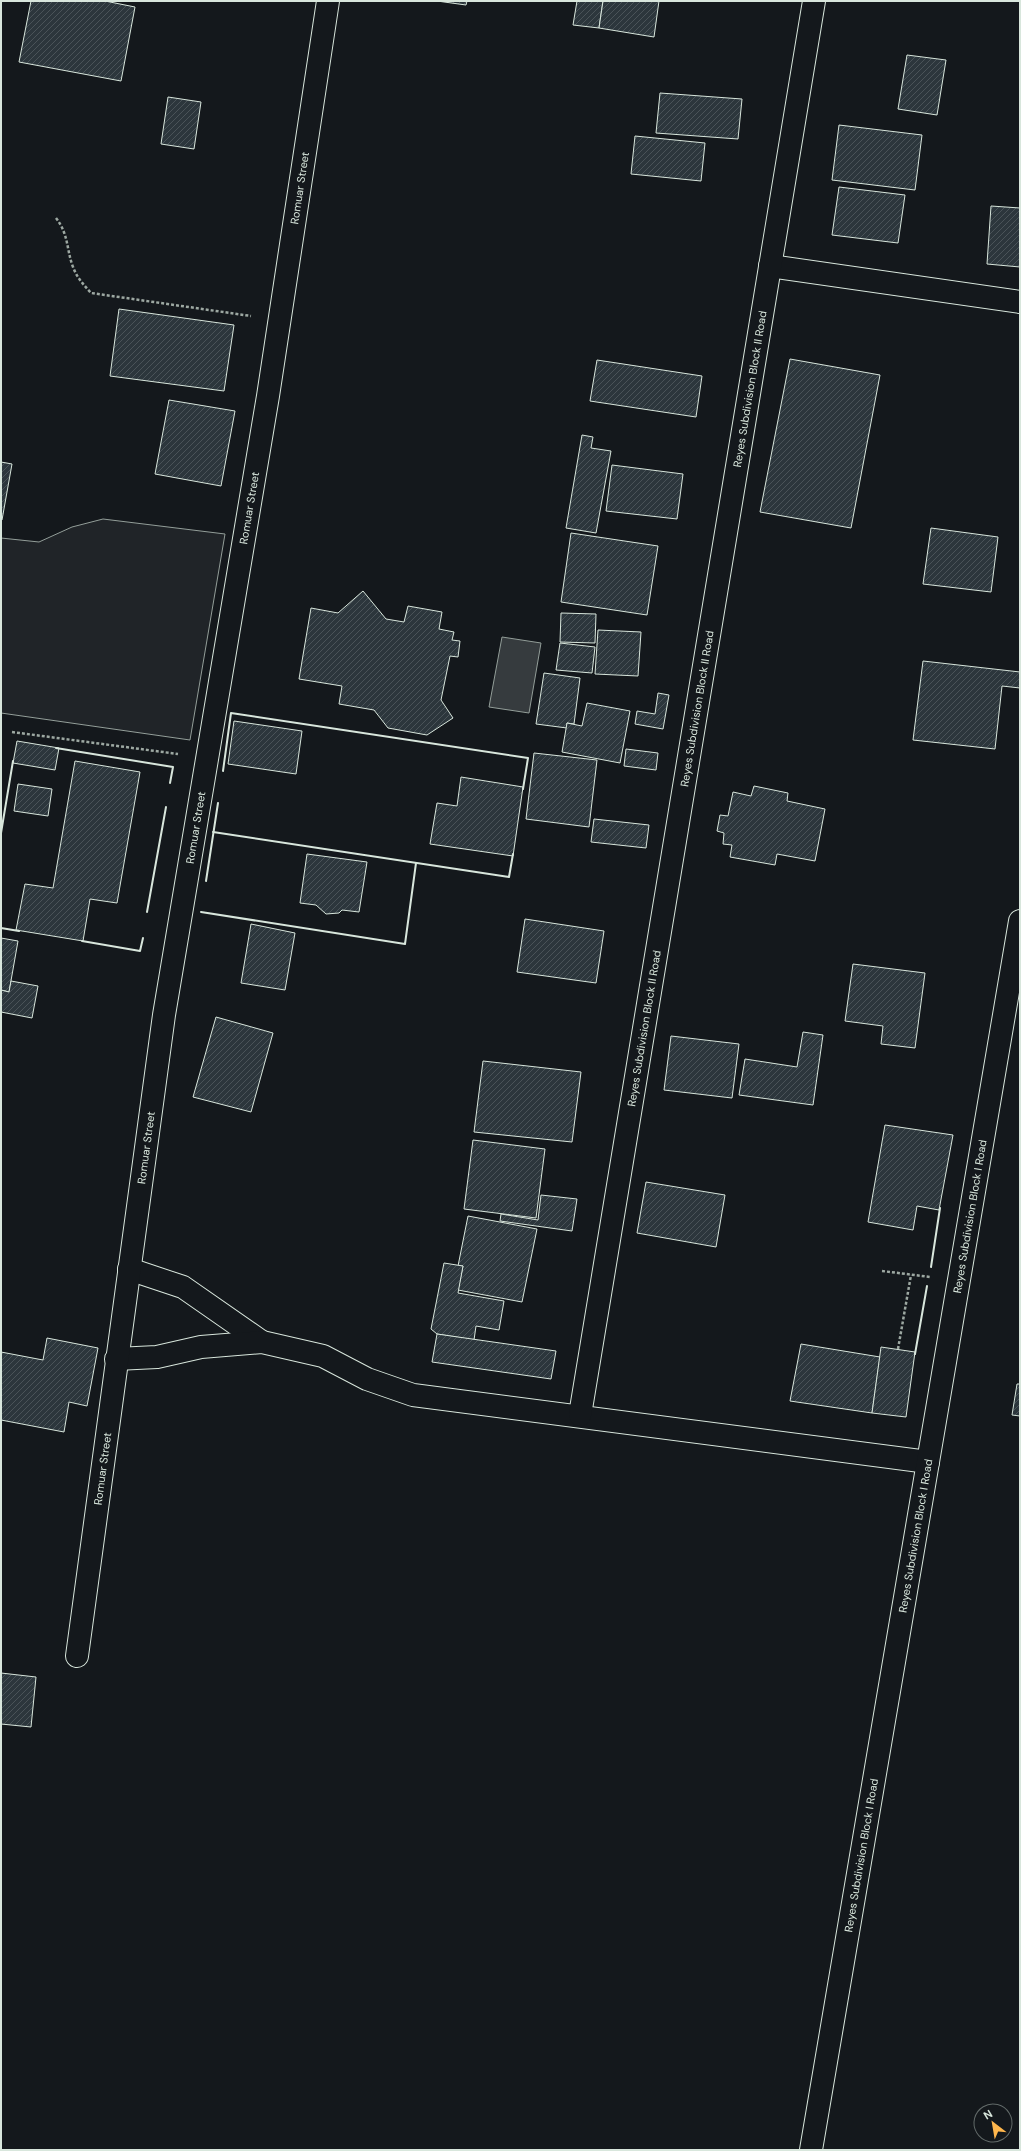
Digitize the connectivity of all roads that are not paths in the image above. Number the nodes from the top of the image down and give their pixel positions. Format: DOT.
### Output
graph roads {
  1 [pos="328,1"];
  2 [pos="814,1"];
  3 [pos="770,266"];
  4 [pos="1020,302"];
  5 [pos="1020,921"];
  6 [pos="129,1269"];
  7 [pos="262,1342"];
  8 [pos="116,1359"];
  9 [pos="580,1415"];
  10 [pos="928,1462"];
  11 [pos="77,1656"];
  12 [pos="811,2150"];
  1 -- 6 [label="street, Romuar Street"];
  2 -- 3 [label="street, Reyes Subdivision Block II Road"];
  3 -- 4 [label="street"];
  3 -- 9 [label="street, Reyes Subdivision Block II Road"];
  5 -- 10 [label="street, Reyes Subdivision Block I Road"];
  6 -- 7 [label="street"];
  6 -- 8 [label="street, Romuar Street"];
  7 -- 8 [label="street"];
  7 -- 9 [label="street"];
  8 -- 11 [label="street, Romuar Street"];
  9 -- 10 [label="street"];
  10 -- 12 [label="street, Reyes Subdivision Block I Road"];
}
